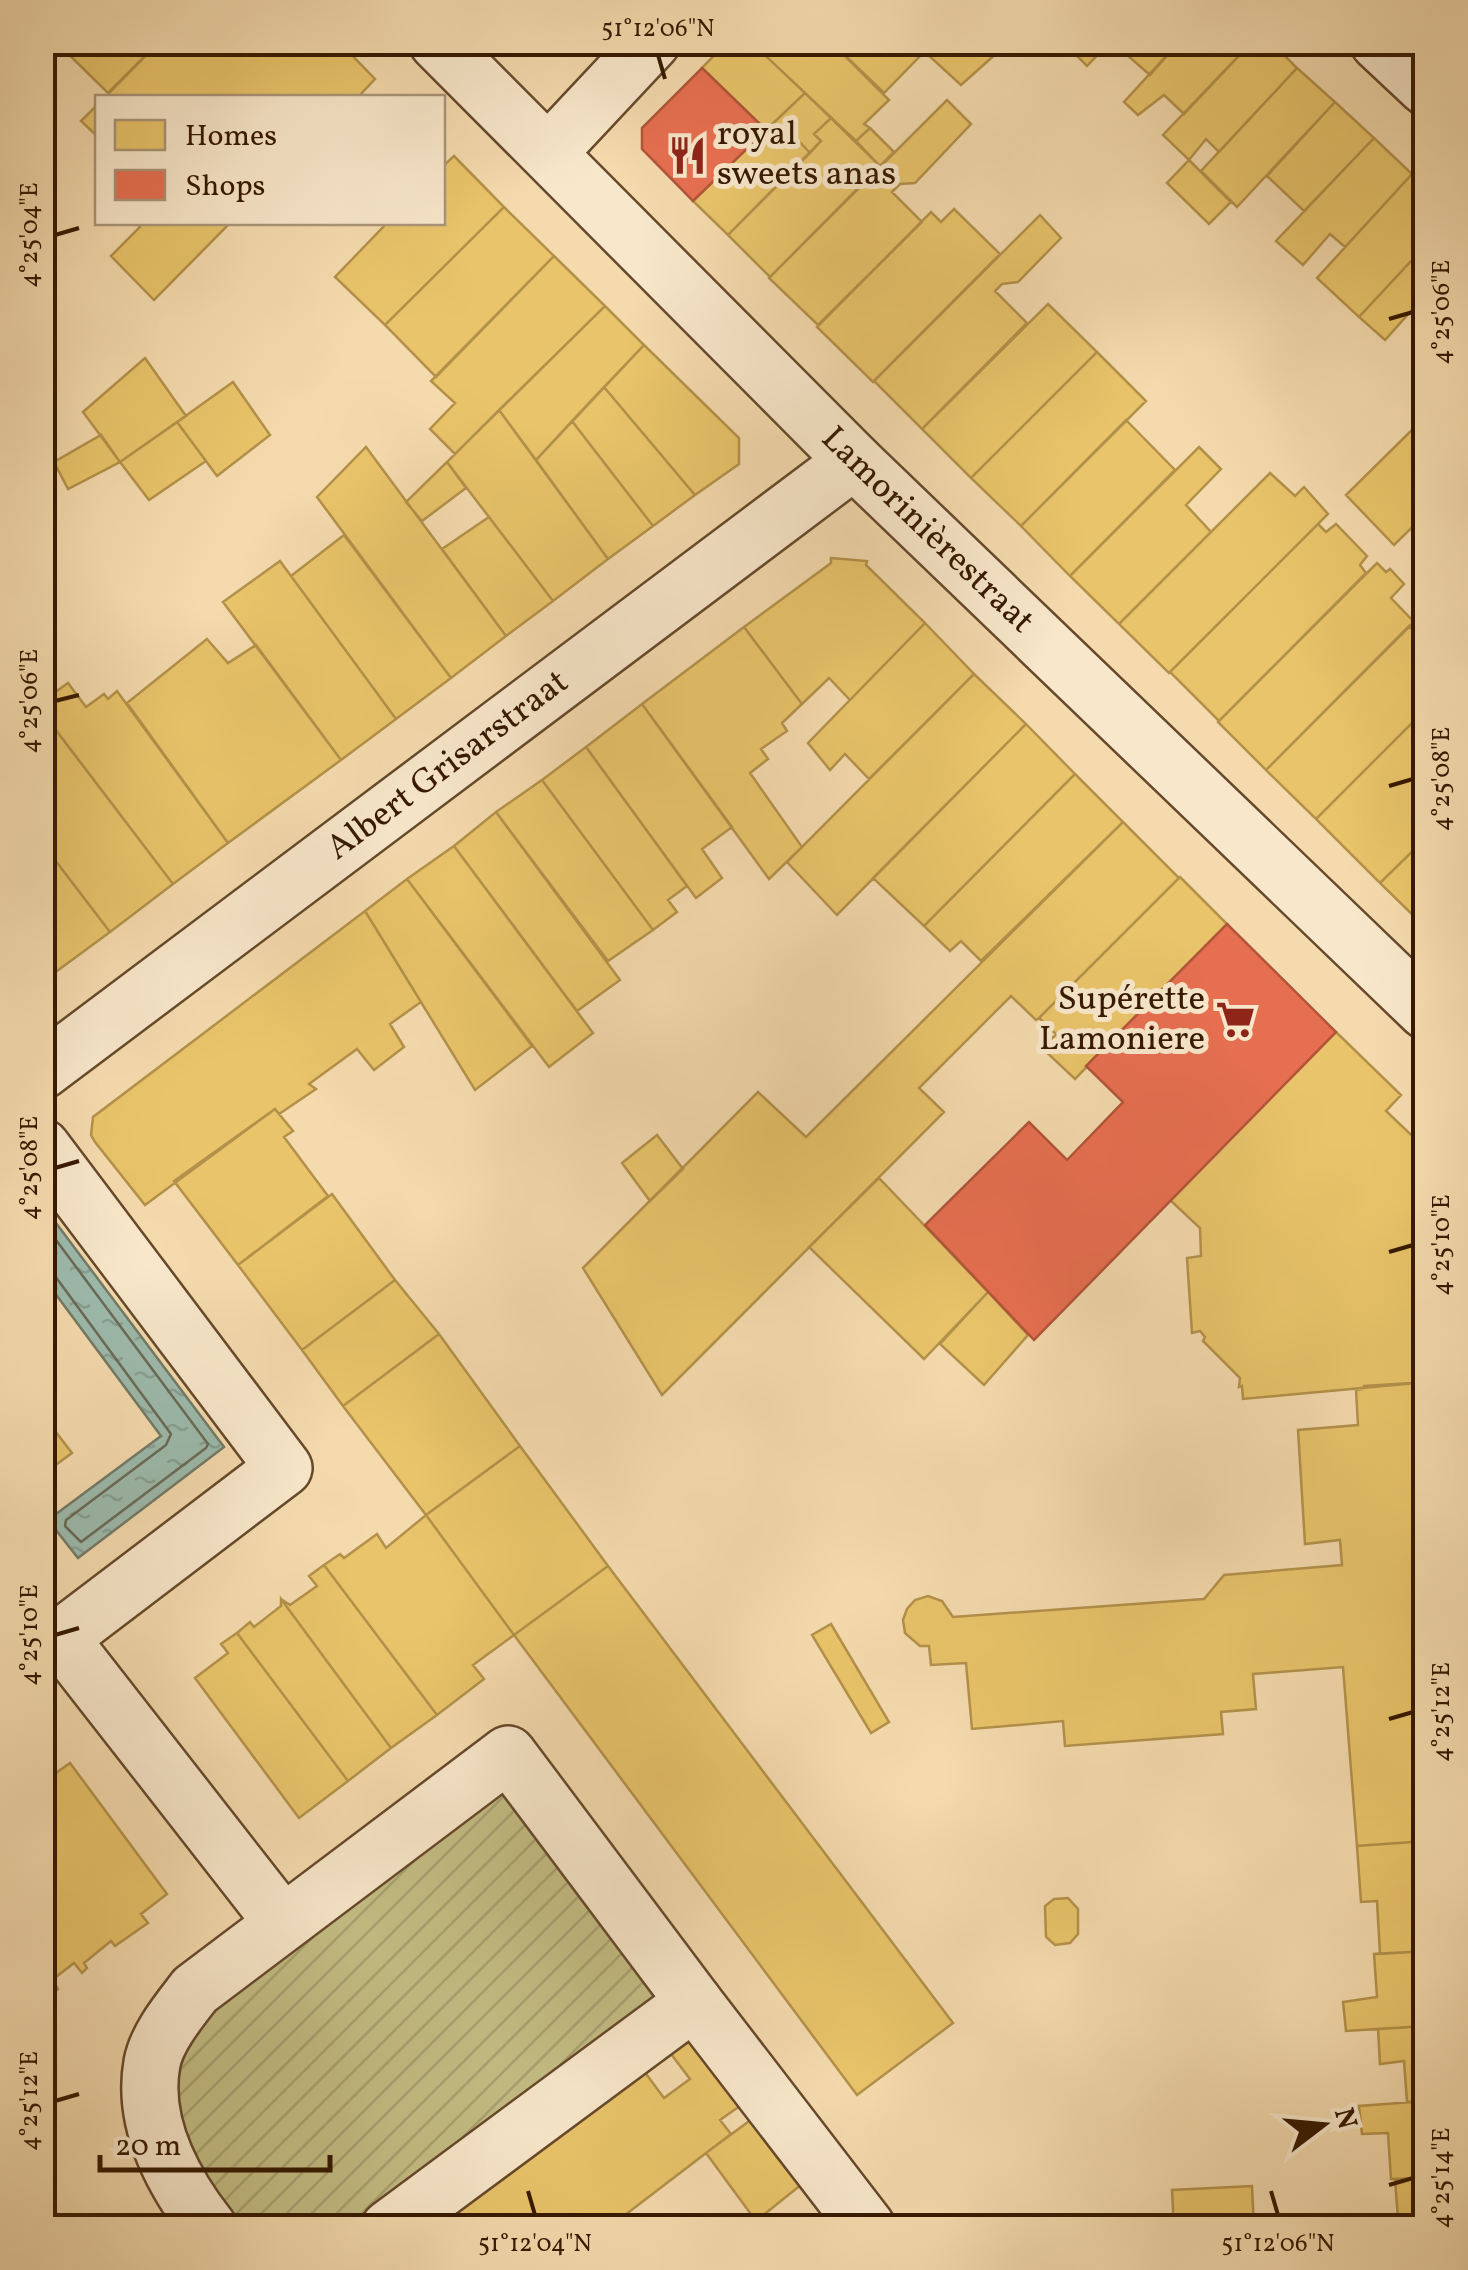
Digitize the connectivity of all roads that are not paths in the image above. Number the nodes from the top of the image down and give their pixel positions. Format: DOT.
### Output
graph roads {
  1 [pos="438,42"];
  2 [pos="652,42"];
  3 [pos="1378,42"];
  4 [pos="1426,86"];
  5 [pos="549,152"];
  6 [pos="854,461"];
  7 [pos="1426,1012"];
  8 [pos="42,1071"];
  9 [pos="42,1147"];
  10 [pos="52,1645"];
  11 [pos="282,1922"];
  12 [pos="694,2002"];
  13 [pos="209,2228"];
  14 [pos="389,2228"];
  15 [pos="864,2228"];
  1 -- 5 [label="street, Lamorinièrestraat"];
  2 -- 5 [label="street"];
  3 -- 4 [label="street"];
  5 -- 6 [label="street, Lamorinièrestraat"];
  6 -- 7 [label="street, Lamorinièrestraat"];
  6 -- 8 [label="street, Albert Grisarstraat"];
  9 -- 10 [label="street"];
  10 -- 11 [label="street"];
  11 -- 12 [label="street"];
  11 -- 13 [label="street"];
  12 -- 14 [label="street"];
  12 -- 15 [label="street"];
}
